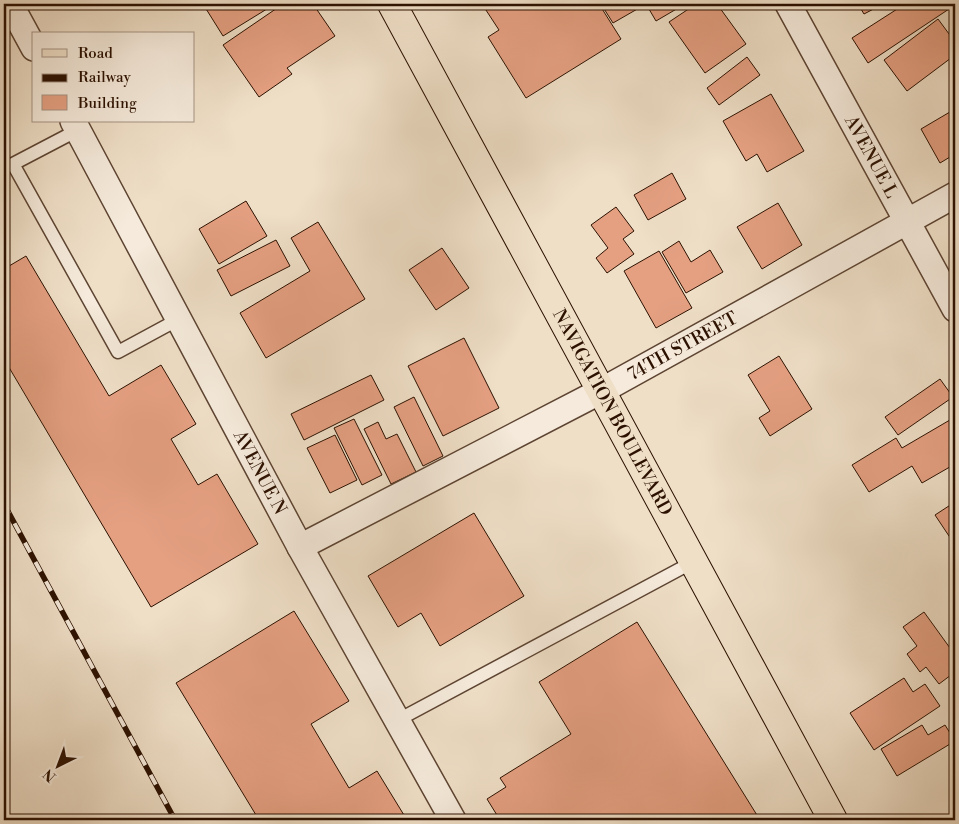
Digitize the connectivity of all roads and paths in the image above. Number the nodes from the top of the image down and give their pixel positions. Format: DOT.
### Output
graph roads {
  1 [pos="10,4"];
  2 [pos="392,4"];
  3 [pos="788,4"];
  4 [pos="32,44"];
  5 [pos="75,126"];
  6 [pos="955,194"];
  7 [pos="907,221"];
  8 [pos="955,309"];
  9 [pos="179,320"];
  10 [pos="600,391"];
  11 [pos="300,547"];
  12 [pos="693,562"];
  13 [pos="398,720"];
  14 [pos="453,820"];
  15 [pos="833,820"];
  1 -- 4 [label="street"];
  2 -- 10 [label="main road, NAVIGATION BOULEVARD"];
  3 -- 7 [label="street, AVENUE L"];
  5 -- 9 [label="street, AVENUE N"];
  5 -- 9 [label="lane"];
  6 -- 7 [label="street, 74TH STREET"];
  7 -- 8 [label="street, AVENUE L"];
  7 -- 10 [label="street, 74TH STREET"];
  9 -- 11 [label="street, AVENUE N"];
  10 -- 11 [label="street, 74TH STREET"];
  10 -- 12 [label="main road, NAVIGATION BOULEVARD"];
  11 -- 13 [label="street, AVENUE N"];
  12 -- 13 [label="lane"];
  12 -- 15 [label="main road, NAVIGATION BOULEVARD"];
  13 -- 14 [label="street, AVENUE N"];
}
